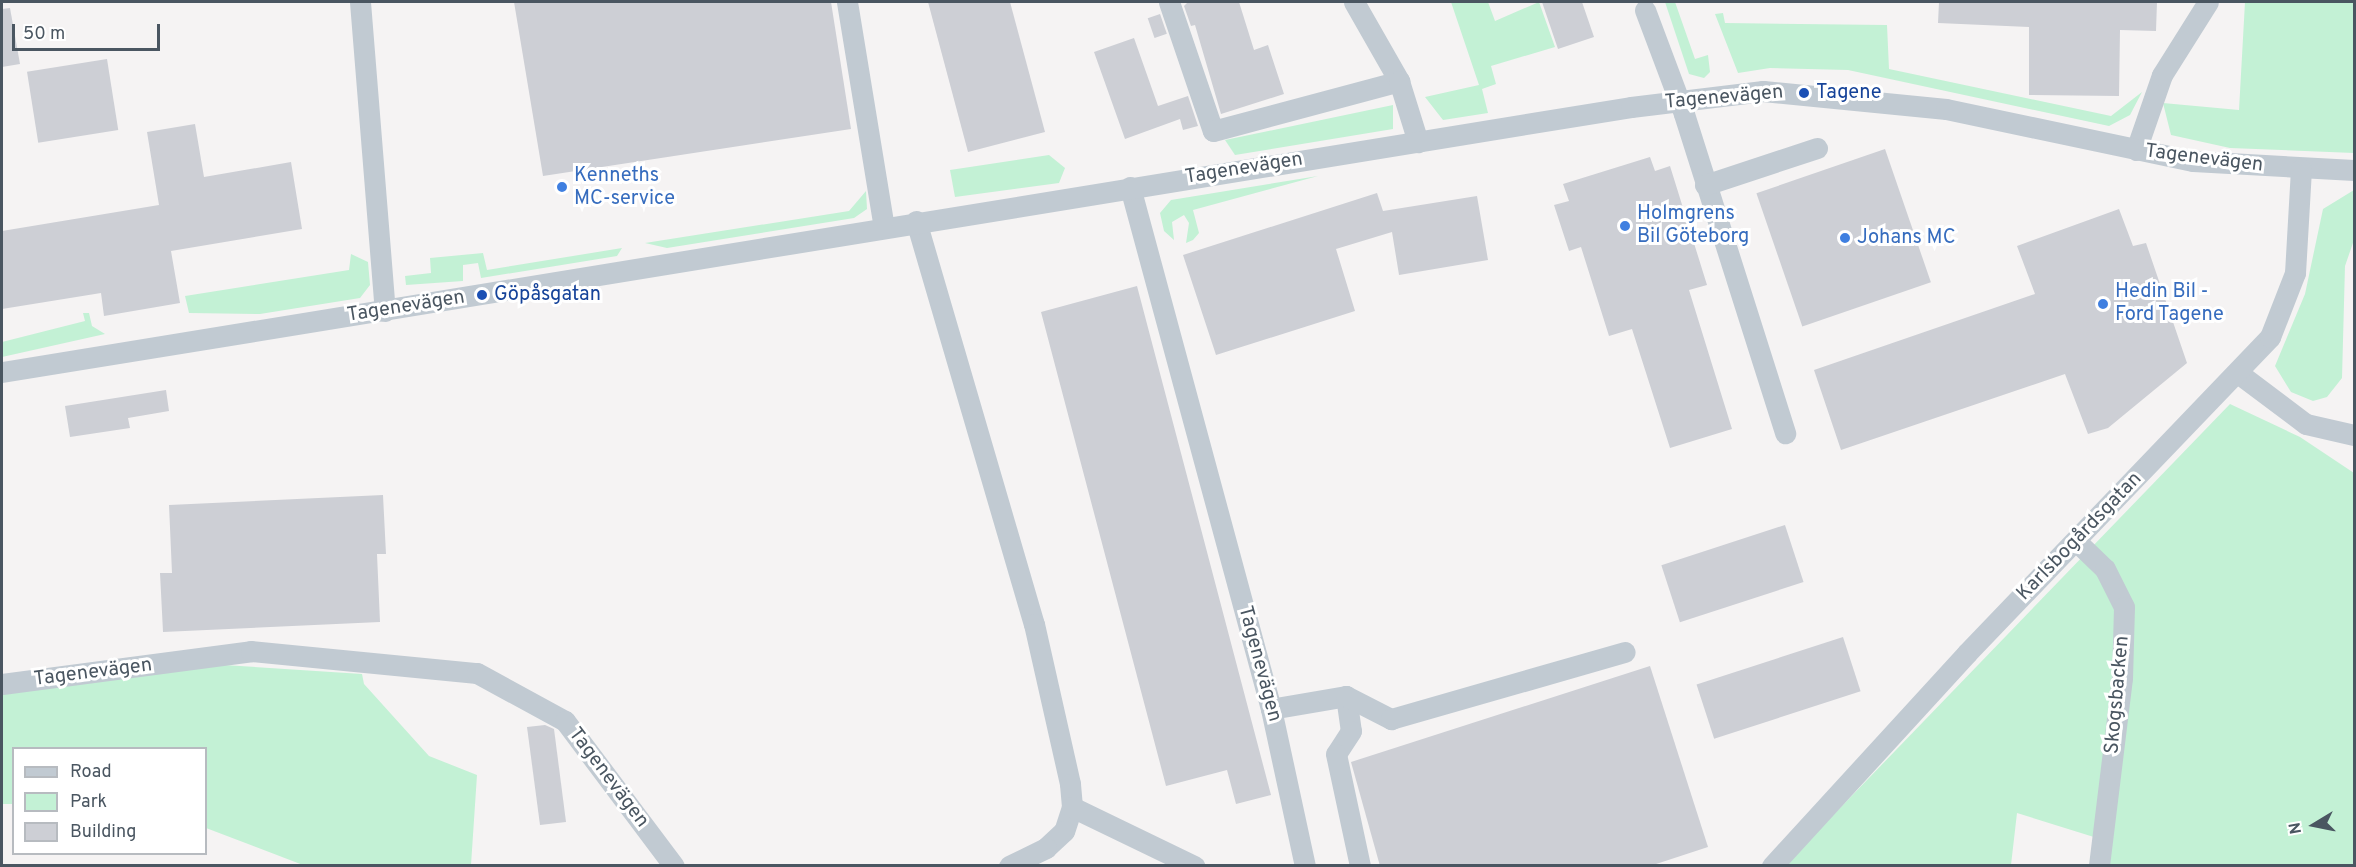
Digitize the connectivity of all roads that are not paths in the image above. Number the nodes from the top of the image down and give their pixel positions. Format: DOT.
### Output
graph roads {
  1 [pos="360,2"];
  2 [pos="847,2"];
  3 [pos="1169,2"];
  4 [pos="1354,2"];
  5 [pos="2208,2"];
  6 [pos="1645,10"];
  7 [pos="1399,81"];
  8 [pos="1679,101"];
  9 [pos="1418,142"];
  10 [pos="1817,148"];
  11 [pos="2136,150"];
  12 [pos="2301,169"];
  13 [pos="2355,170"];
  14 [pos="1705,185"];
  15 [pos="1130,187"];
  16 [pos="916,221"];
  17 [pos="884,228"];
  18 [pos="385,311"];
  19 [pos="2,372"];
  20 [pos="2238,373"];
  21 [pos="1785,433"];
  22 [pos="2355,435"];
  23 [pos="2076,541"];
  24 [pos="1625,652"];
  25 [pos="2,684"];
  26 [pos="1346,696"];
  27 [pos="1271,709"];
  28 [pos="1072,807"];
  29 [pos="674,866"];
  30 [pos="1009,866"];
  31 [pos="1194,866"];
  32 [pos="1305,866"];
  33 [pos="1360,866"];
  34 [pos="1772,866"];
  35 [pos="2099,866"];
  1 -- 18 [label="street"];
  2 -- 17 [label="street"];
  3 -- 7 [label="street"];
  4 -- 7 [label="street"];
  5 -- 11 [label="street"];
  6 -- 8 [label="street"];
  7 -- 9 [label="street"];
  8 -- 9 [label="street, Tagenevägen"];
  8 -- 11 [label="street, Tagenevägen"];
  8 -- 14 [label="street"];
  9 -- 15 [label="street, Tagenevägen"];
  10 -- 14 [label="street"];
  11 -- 12 [label="street, Tagenevägen"];
  12 -- 13 [label="street, Tagenevägen"];
  12 -- 20 [label="street, Karlsbogårdsgatan"];
  14 -- 21 [label="street"];
  15 -- 16 [label="street, Tagenevägen"];
  15 -- 27 [label="street, Tagenevägen"];
  16 -- 17 [label="street, Tagenevägen"];
  16 -- 28 [label="street"];
  17 -- 18 [label="street, Tagenevägen"];
  18 -- 19 [label="street, Tagenevägen"];
  20 -- 22 [label="street"];
  20 -- 23 [label="street, Karlsbogårdsgatan"];
  23 -- 34 [label="street, Karlsbogårdsgatan"];
  23 -- 35 [label="street, Skogsbacken"];
  24 -- 26 [label="street"];
  25 -- 29 [label="street, Tagenevägen"];
  26 -- 27 [label="street"];
  26 -- 33 [label="street"];
  27 -- 32 [label="street, Tagenevägen"];
  28 -- 30 [label="street"];
  28 -- 31 [label="street"];
}
